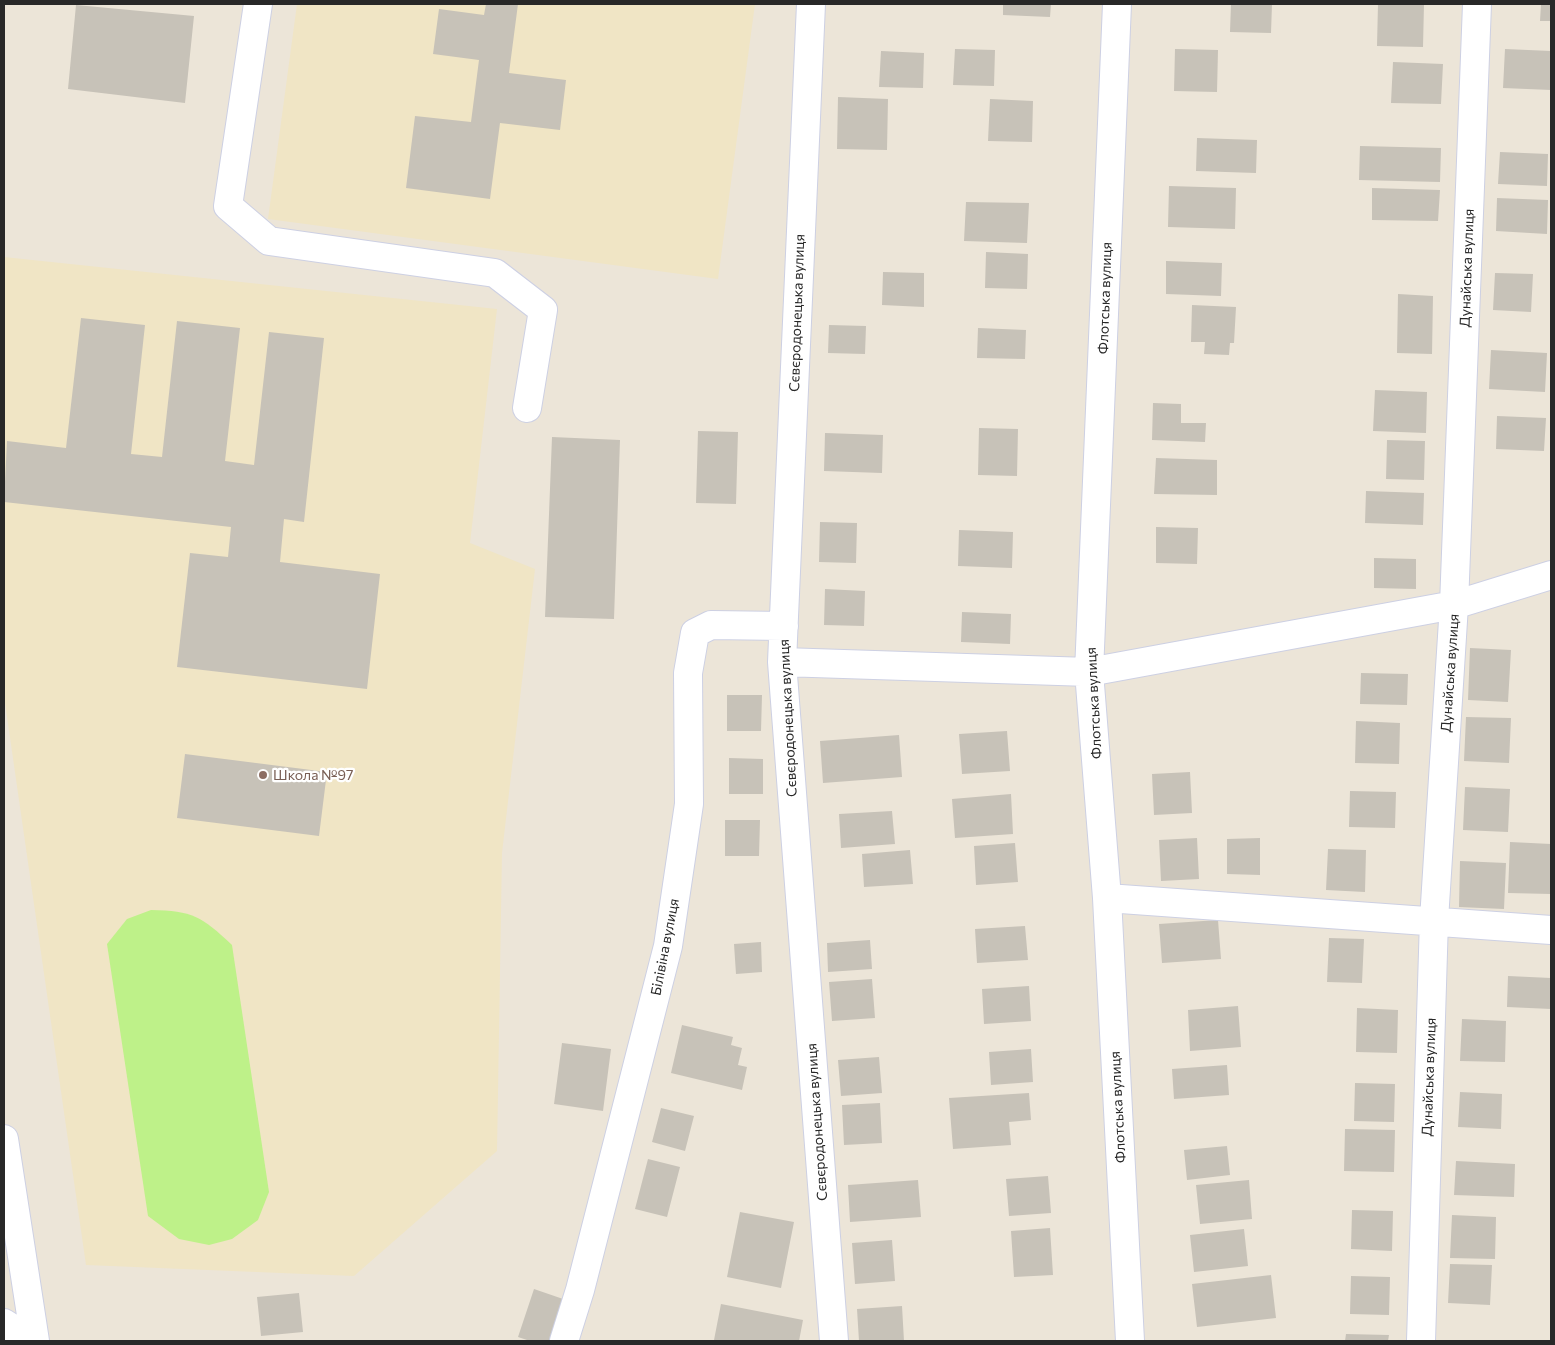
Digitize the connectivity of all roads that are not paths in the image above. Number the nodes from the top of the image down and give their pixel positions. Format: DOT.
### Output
graph roads {
  1 [pos="258,4"];
  2 [pos="811,4"];
  3 [pos="1117,4"];
  4 [pos="1477,4"];
  5 [pos="527,408"];
  6 [pos="1551,575"];
  7 [pos="1454,605"];
  8 [pos="784,626"];
  9 [pos="782,662"];
  10 [pos="1089,672"];
  11 [pos="1107,898"];
  12 [pos="1434,920"];
  13 [pos="1551,930"];
  14 [pos="4,1139"];
  15 [pos="4,1323"];
  16 [pos="33,1341"];
  17 [pos="564,1341"];
  18 [pos="834,1341"];
  19 [pos="1130,1341"];
  20 [pos="1421,1341"];
  1 -- 5 [label="street"];
  2 -- 8 [label="street, Сєвєродонецька вулиця"];
  3 -- 10 [label="street, Флотська вулиця"];
  4 -- 7 [label="street, Дунайська вулиця"];
  6 -- 7 [label="street"];
  7 -- 10 [label="street"];
  7 -- 12 [label="street, Дунайська вулиця"];
  8 -- 9 [label="street, Сєвєродонецька вулиця"];
  8 -- 17 [label="street, Білівіна вулиця"];
  9 -- 10 [label="street"];
  9 -- 18 [label="street, Сєвєродонецька вулиця"];
  10 -- 11 [label="street, Флотська вулиця"];
  11 -- 12 [label="street"];
  11 -- 19 [label="street, Флотська вулиця"];
  12 -- 13 [label="street"];
  12 -- 20 [label="street, Дунайська вулиця"];
  14 -- 16 [label="street"];
  15 -- 16 [label="street"];
}
